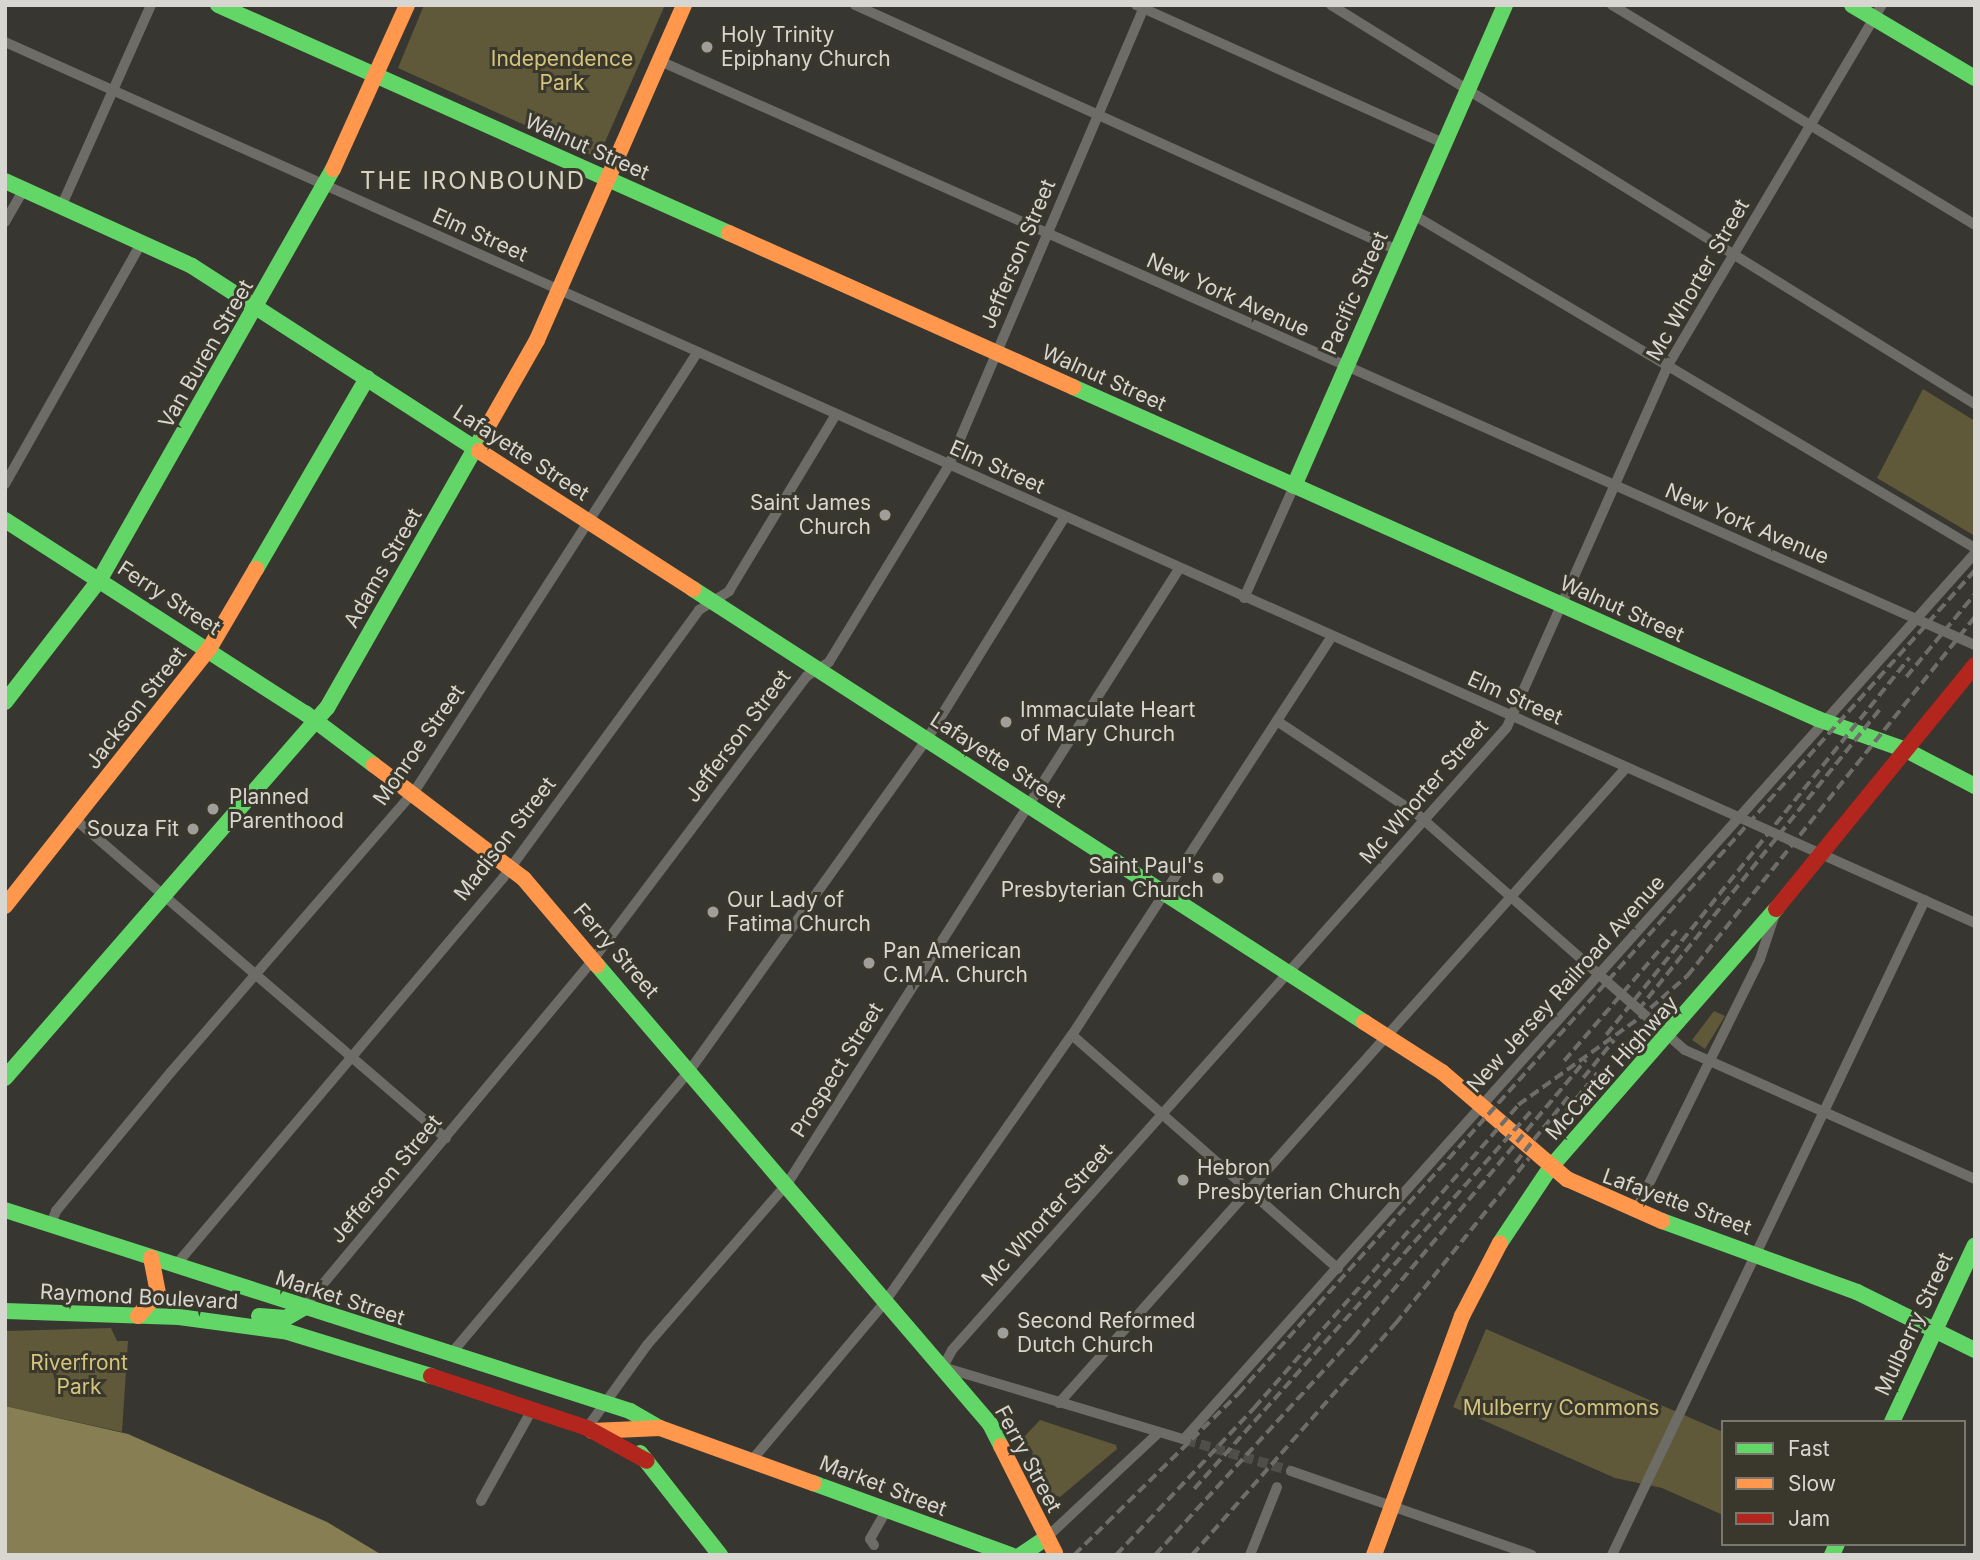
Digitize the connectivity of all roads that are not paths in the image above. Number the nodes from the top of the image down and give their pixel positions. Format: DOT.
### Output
graph roads {
  1 [pos="151,5"];
  2 [pos="218,5"];
  3 [pos="407,5"];
  4 [pos="684,5"];
  5 [pos="855,5"];
  6 [pos="1331,5"];
  7 [pos="1504,5"];
  8 [pos="1612,5"];
  9 [pos="1852,5"];
  10 [pos="1142,6"];
  11 [pos="1878,12"];
  12 [pos="5,42"];
  13 [pos="660,61"];
  14 [pos="376,76"];
  15 [pos="1975,78"];
  16 [pos="1468,90"];
  17 [pos="113,91"];
  18 [pos="1098,115"];
  19 [pos="1810,127"];
  20 [pos="1443,143"];
  21 [pos="608,179"];
  22 [pos="5,181"];
  23 [pos="325,186"];
  24 [pos="24,190"];
  25 [pos="61,207"];
  26 [pos="1412,214"];
  27 [pos="5,222"];
  28 [pos="1975,225"];
  29 [pos="1046,235"];
  30 [pos="142,242"];
  31 [pos="1397,250"];
  32 [pos="1733,256"];
  33 [pos="559,292"];
  34 [pos="258,308"];
  35 [pos="697,353"];
  36 [pos="996,353"];
  37 [pos="1668,365"];
  38 [pos="1345,368"];
  39 [pos="367,378"];
  40 [pos="1975,404"];
  41 [pos="835,416"];
  42 [pos="476,449"];
  43 [pos="948,467"];
  44 [pos="5,484"];
  45 [pos="1294,486"];
  46 [pos="1616,488"];
  47 [pos="1065,518"];
  48 [pos="5,520"];
  49 [pos="589,522"];
  50 [pos="1975,551"];
  51 [pos="1179,569"];
  52 [pos="100,579"];
  53 [pos="1244,598"];
  54 [pos="713,601"];
  55 [pos="1563,605"];
  56 [pos="1917,619"];
  57 [pos="1331,637"];
  58 [pos="1975,645"];
  59 [pos="209,649"];
  60 [pos="1975,665"];
  61 [pos="816,669"];
  62 [pos="5,702"];
  63 [pos="1512,718"];
  64 [pos="1277,720"];
  65 [pos="316,721"];
  66 [pos="1825,722"];
  67 [pos="927,739"];
  68 [pos="1906,750"];
  69 [pos="1626,768"];
  70 [pos="1975,786"];
  71 [pos="414,792"];
  72 [pos="1032,807"];
  73 [pos="1738,819"];
  74 [pos="76,820"];
  75 [pos="1424,821"];
  76 [pos="1822,853"];
  77 [pos="511,868"];
  78 [pos="1164,893"];
  79 [pos="163,896"];
  80 [pos="1510,898"];
  81 [pos="1926,900"];
  82 [pos="5,906"];
  83 [pos="1778,906"];
  84 [pos="1975,922"];
  85 [pos="595,957"];
  86 [pos="1291,973"];
  87 [pos="1600,975"];
  88 [pos="255,977"];
  89 [pos="1072,1035"];
  90 [pos="1387,1036"];
  91 [pos="1667,1037"];
  92 [pos="349,1055"];
  93 [pos="1709,1061"];
  94 [pos="690,1070"];
  95 [pos="5,1078"];
  96 [pos="1482,1107"];
  97 [pos="1824,1114"];
  98 [pos="1163,1115"];
  99 [pos="446,1138"];
  100 [pos="1550,1168"];
  101 [pos="1975,1179"];
  102 [pos="787,1184"];
  103 [pos="1250,1191"];
  104 [pos="5,1210"];
  105 [pos="1635,1212"];
  106 [pos="51,1224"];
  107 [pos="1975,1245"];
  108 [pos="1756,1253"];
  109 [pos="151,1258"];
  110 [pos="175,1266"];
  111 [pos="1338,1269"];
  112 [pos="884,1303"];
  113 [pos="303,1308"];
  114 [pos="5,1311"];
  115 [pos="113,1315"];
  116 [pos="138,1315"];
  117 [pos="179,1317"];
  118 [pos="5,1324"];
  119 [pos="1933,1329"];
  120 [pos="1975,1350"];
  121 [pos="450,1355"];
  122 [pos="943,1367"];
  123 [pos="1059,1403"];
  124 [pos="533,1408"];
  125 [pos="600,1408"];
  126 [pos="1893,1420"];
  127 [pos="614,1426"];
  128 [pos="660,1428"];
  129 [pos="589,1430"];
  130 [pos="1156,1435"];
  131 [pos="689,1438"];
  132 [pos="752,1460"];
  133 [pos="647,1461"];
  134 [pos="1291,1471"];
  135 [pos="1277,1487"];
  136 [pos="481,1502"];
  137 [pos="1391,1507"];
  138 [pos="887,1510"];
  139 [pos="1046,1538"];
  140 [pos="874,1545"];
  141 [pos="1055,1553"];
  142 [pos="720,1555"];
  143 [pos="1011,1555"];
  144 [pos="1021,1555"];
  145 [pos="1250,1555"];
  146 [pos="1374,1555"];
  147 [pos="1532,1555"];
  148 [pos="1612,1555"];
  1 -- 17 [label="street"];
  2 -- 14 [label="street, Walnut Street"];
  3 -- 14 [label="street, Van Buren Street"];
  4 -- 13 [label="street, Adams Street"];
  5 -- 18 [label="street"];
  6 -- 16 [label="street"];
  7 -- 16 [label="street, Pacific Street"];
  8 -- 19 [label="street"];
  9 -- 11 [label="street"];
  10 -- 18 [label="street, Jefferson Street"];
  10 -- 20 [label="street"];
  11 -- 15 [label="street"];
  11 -- 19 [label="street, Mc Whorter Street"];
  12 -- 17 [label="street, Elm Street"];
  13 -- 21 [label="street, Adams Street"];
  13 -- 29 [label="street, New York Avenue"];
  14 -- 21 [label="street, Walnut Street"];
  14 -- 23 [label="street, Van Buren Street"];
  16 -- 20 [label="street, Pacific Street"];
  16 -- 32 [label="street"];
  17 -- 23 [label="street, Elm Street"];
  17 -- 25 [label="street"];
  18 -- 29 [label="street, Jefferson Street"];
  18 -- 31 [label="street"];
  19 -- 28 [label="street"];
  19 -- 32 [label="street, Mc Whorter Street"];
  20 -- 26 [label="street, Pacific Street"];
  21 -- 33 [label="street, Adams Street"];
  21 -- 36 [label="street, Walnut Street"];
  22 -- 24 [label="street, Lafayette Street"];
  23 -- 33 [label="street, Elm Street"];
  23 -- 34 [label="street, Van Buren Street"];
  24 -- 25 [label="street, Lafayette Street"];
  24 -- 27 [label="street"];
  25 -- 30 [label="street, Lafayette Street"];
  26 -- 31 [label="street, Pacific Street"];
  26 -- 37 [label="street"];
  29 -- 36 [label="street, Jefferson Street"];
  29 -- 38 [label="street, New York Avenue"];
  30 -- 34 [label="street, Lafayette Street"];
  30 -- 44 [label="street"];
  31 -- 38 [label="street, Pacific Street"];
  32 -- 37 [label="street, Mc Whorter Street"];
  32 -- 40 [label="street"];
  33 -- 35 [label="street, Elm Street"];
  33 -- 42 [label="street, Adams Street"];
  34 -- 39 [label="street, Lafayette Street"];
  34 -- 52 [label="street, Van Buren Street"];
  35 -- 41 [label="street, Elm Street"];
  35 -- 49 [label="street, Monroe Street"];
  36 -- 43 [label="street, Jefferson Street"];
  36 -- 45 [label="street, Walnut Street"];
  37 -- 46 [label="street, Mc Whorter Street"];
  37 -- 50 [label="street"];
  38 -- 45 [label="street, Pacific Street"];
  38 -- 46 [label="street, New York Avenue"];
  39 -- 42 [label="street, Lafayette Street"];
  39 -- 59 [label="street, Jackson Street"];
  41 -- 43 [label="street, Elm Street"];
  41 -- 54 [label="street, Madison Street"];
  42 -- 49 [label="street, Lafayette Street"];
  42 -- 65 [label="street, Adams Street"];
  43 -- 47 [label="street, Elm Street"];
  43 -- 61 [label="street, Jefferson Street"];
  45 -- 53 [label="street, Pacific Street"];
  45 -- 55 [label="street, Walnut Street"];
  46 -- 55 [label="street, Mc Whorter Street"];
  46 -- 56 [label="street, New York Avenue"];
  47 -- 51 [label="street, Elm Street"];
  47 -- 67 [label="street"];
  48 -- 52 [label="street, Ferry Street"];
  49 -- 54 [label="street, Lafayette Street"];
  49 -- 71 [label="street, Monroe Street"];
  50 -- 56 [label="street, New Jersey Railroad Avenue"];
  51 -- 53 [label="street, Elm Street"];
  51 -- 72 [label="street, Prospect Street"];
  52 -- 59 [label="street, Ferry Street"];
  52 -- 62 [label="street, Van Buren Street"];
  53 -- 57 [label="street, Elm Street"];
  54 -- 61 [label="street, Lafayette Street"];
  54 -- 77 [label="street, Madison Street"];
  55 -- 63 [label="street, Mc Whorter Street"];
  55 -- 66 [label="street, Walnut Street"];
  56 -- 58 [label="street, New York Avenue"];
  56 -- 66 [label="street, New Jersey Railroad Avenue"];
  57 -- 63 [label="street, Elm Street"];
  57 -- 64 [label="street"];
  59 -- 65 [label="street, Ferry Street"];
  59 -- 74 [label="street, Jackson Street"];
  60 -- 68 [label="street, McCarter Highway"];
  61 -- 67 [label="street, Lafayette Street"];
  61 -- 85 [label="street, Jefferson Street"];
  63 -- 69 [label="street, Elm Street"];
  63 -- 75 [label="street, Mc Whorter Street"];
  64 -- 75 [label="street"];
  64 -- 78 [label="street"];
  65 -- 71 [label="street, Ferry Street"];
  65 -- 79 [label="street, Adams Street"];
  66 -- 68 [label="street, Walnut Street"];
  66 -- 73 [label="street, New Jersey Railroad Avenue"];
  67 -- 72 [label="street, Lafayette Street"];
  67 -- 94 [label="street"];
  68 -- 70 [label="street, Walnut Street"];
  68 -- 76 [label="street, McCarter Highway"];
  69 -- 73 [label="street, Elm Street"];
  69 -- 80 [label="street"];
  71 -- 77 [label="street, Ferry Street"];
  71 -- 88 [label="street, Monroe Street"];
  72 -- 78 [label="street, Lafayette Street"];
  72 -- 102 [label="street, Prospect Street"];
  73 -- 76 [label="street, Elm Street"];
  73 -- 87 [label="street, New Jersey Railroad Avenue"];
  74 -- 79 [label="street"];
  74 -- 82 [label="street, Jackson Street"];
  75 -- 80 [label="street"];
  75 -- 86 [label="street, Mc Whorter Street"];
  76 -- 81 [label="street, Elm Street"];
  76 -- 83 [label="street, McCarter Highway"];
  77 -- 85 [label="street, Ferry Street"];
  77 -- 92 [label="street, Madison Street"];
  78 -- 86 [label="street, Lafayette Street"];
  78 -- 89 [label="street"];
  79 -- 88 [label="street"];
  79 -- 95 [label="street, Adams Street"];
  80 -- 87 [label="street"];
  80 -- 90 [label="street"];
  81 -- 84 [label="street, Elm Street"];
  81 -- 97 [label="street"];
  83 -- 91 [label="street, McCarter Highway"];
  83 -- 93 [label="street"];
  85 -- 94 [label="street, Ferry Street"];
  85 -- 99 [label="street, Jefferson Street"];
  86 -- 90 [label="street, Lafayette Street"];
  86 -- 98 [label="street, Mc Whorter Street"];
  87 -- 91 [label="street"];
  87 -- 96 [label="street, New Jersey Railroad Avenue"];
  88 -- 92 [label="street"];
  88 -- 106 [label="street, Monroe Street"];
  89 -- 98 [label="street"];
  89 -- 112 [label="street"];
  90 -- 96 [label="street, Lafayette Street"];
  90 -- 103 [label="street"];
  91 -- 93 [label="street"];
  91 -- 100 [label="street, McCarter Highway"];
  92 -- 99 [label="street"];
  92 -- 110 [label="street, Madison Street"];
  93 -- 97 [label="street"];
  93 -- 105 [label="street"];
  94 -- 102 [label="street, Ferry Street"];
  94 -- 121 [label="street"];
  96 -- 100 [label="street, Lafayette Street"];
  96 -- 111 [label="street, New Jersey Railroad Avenue"];
  97 -- 101 [label="street"];
  97 -- 108 [label="street"];
  98 -- 103 [label="street"];
  98 -- 122 [label="street, Mc Whorter Street"];
  99 -- 113 [label="street, Jefferson Street"];
  100 -- 105 [label="street, Lafayette Street"];
  100 -- 137 [label="street, McCarter Highway"];
  102 -- 112 [label="street, Ferry Street"];
  102 -- 125 [label="street, Prospect Street"];
  103 -- 111 [label="street"];
  103 -- 123 [label="street"];
  104 -- 106 [label="street, Market Street"];
  105 -- 108 [label="street, Lafayette Street"];
  106 -- 109 [label="street, Market Street"];
  107 -- 119 [label="street, Mulberry Street"];
  108 -- 119 [label="street, Lafayette Street"];
  108 -- 148 [label="street"];
  109 -- 110 [label="street, Market Street"];
  109 -- 116 [label="street"];
  110 -- 113 [label="street, Market Street"];
  111 -- 130 [label="street, New Jersey Railroad Avenue"];
  112 -- 122 [label="street, Ferry Street"];
  112 -- 132 [label="street"];
  113 -- 117 [label="street"];
  113 -- 121 [label="street, Market Street"];
  114 -- 115 [label="street, Raymond Boulevard"];
  115 -- 116 [label="street, Raymond Boulevard"];
  115 -- 118 [label="street"];
  116 -- 117 [label="street, Raymond Boulevard"];
  117 -- 124 [label="street, Raymond Boulevard"];
  119 -- 120 [label="street, Lafayette Street"];
  119 -- 126 [label="street, Mulberry Street"];
  121 -- 125 [label="street, Market Street"];
  122 -- 123 [label="street"];
  122 -- 139 [label="street, Ferry Street"];
  123 -- 130 [label="street"];
  124 -- 129 [label="street"];
  124 -- 136 [label="street"];
  125 -- 127 [label="street"];
  125 -- 128 [label="street, Market Street"];
  125 -- 129 [label="street, Prospect Street"];
  127 -- 128 [label="street, Market Street"];
  127 -- 129 [label="street, Market Street"];
  127 -- 133 [label="street"];
  128 -- 131 [label="street, Market Street"];
  129 -- 133 [label="street"];
  130 -- 139 [label="street"];
  131 -- 132 [label="street, Market Street"];
  131 -- 133 [label="street"];
  132 -- 138 [label="street, Market Street"];
  133 -- 142 [label="street"];
  134 -- 137 [label="street"];
  135 -- 145 [label="street"];
  137 -- 146 [label="street, McCarter Highway"];
  137 -- 147 [label="street"];
  138 -- 140 [label="street"];
  138 -- 143 [label="street, Market Street"];
  139 -- 141 [label="street, Ferry Street"];
  139 -- 144 [label="street"];
}
